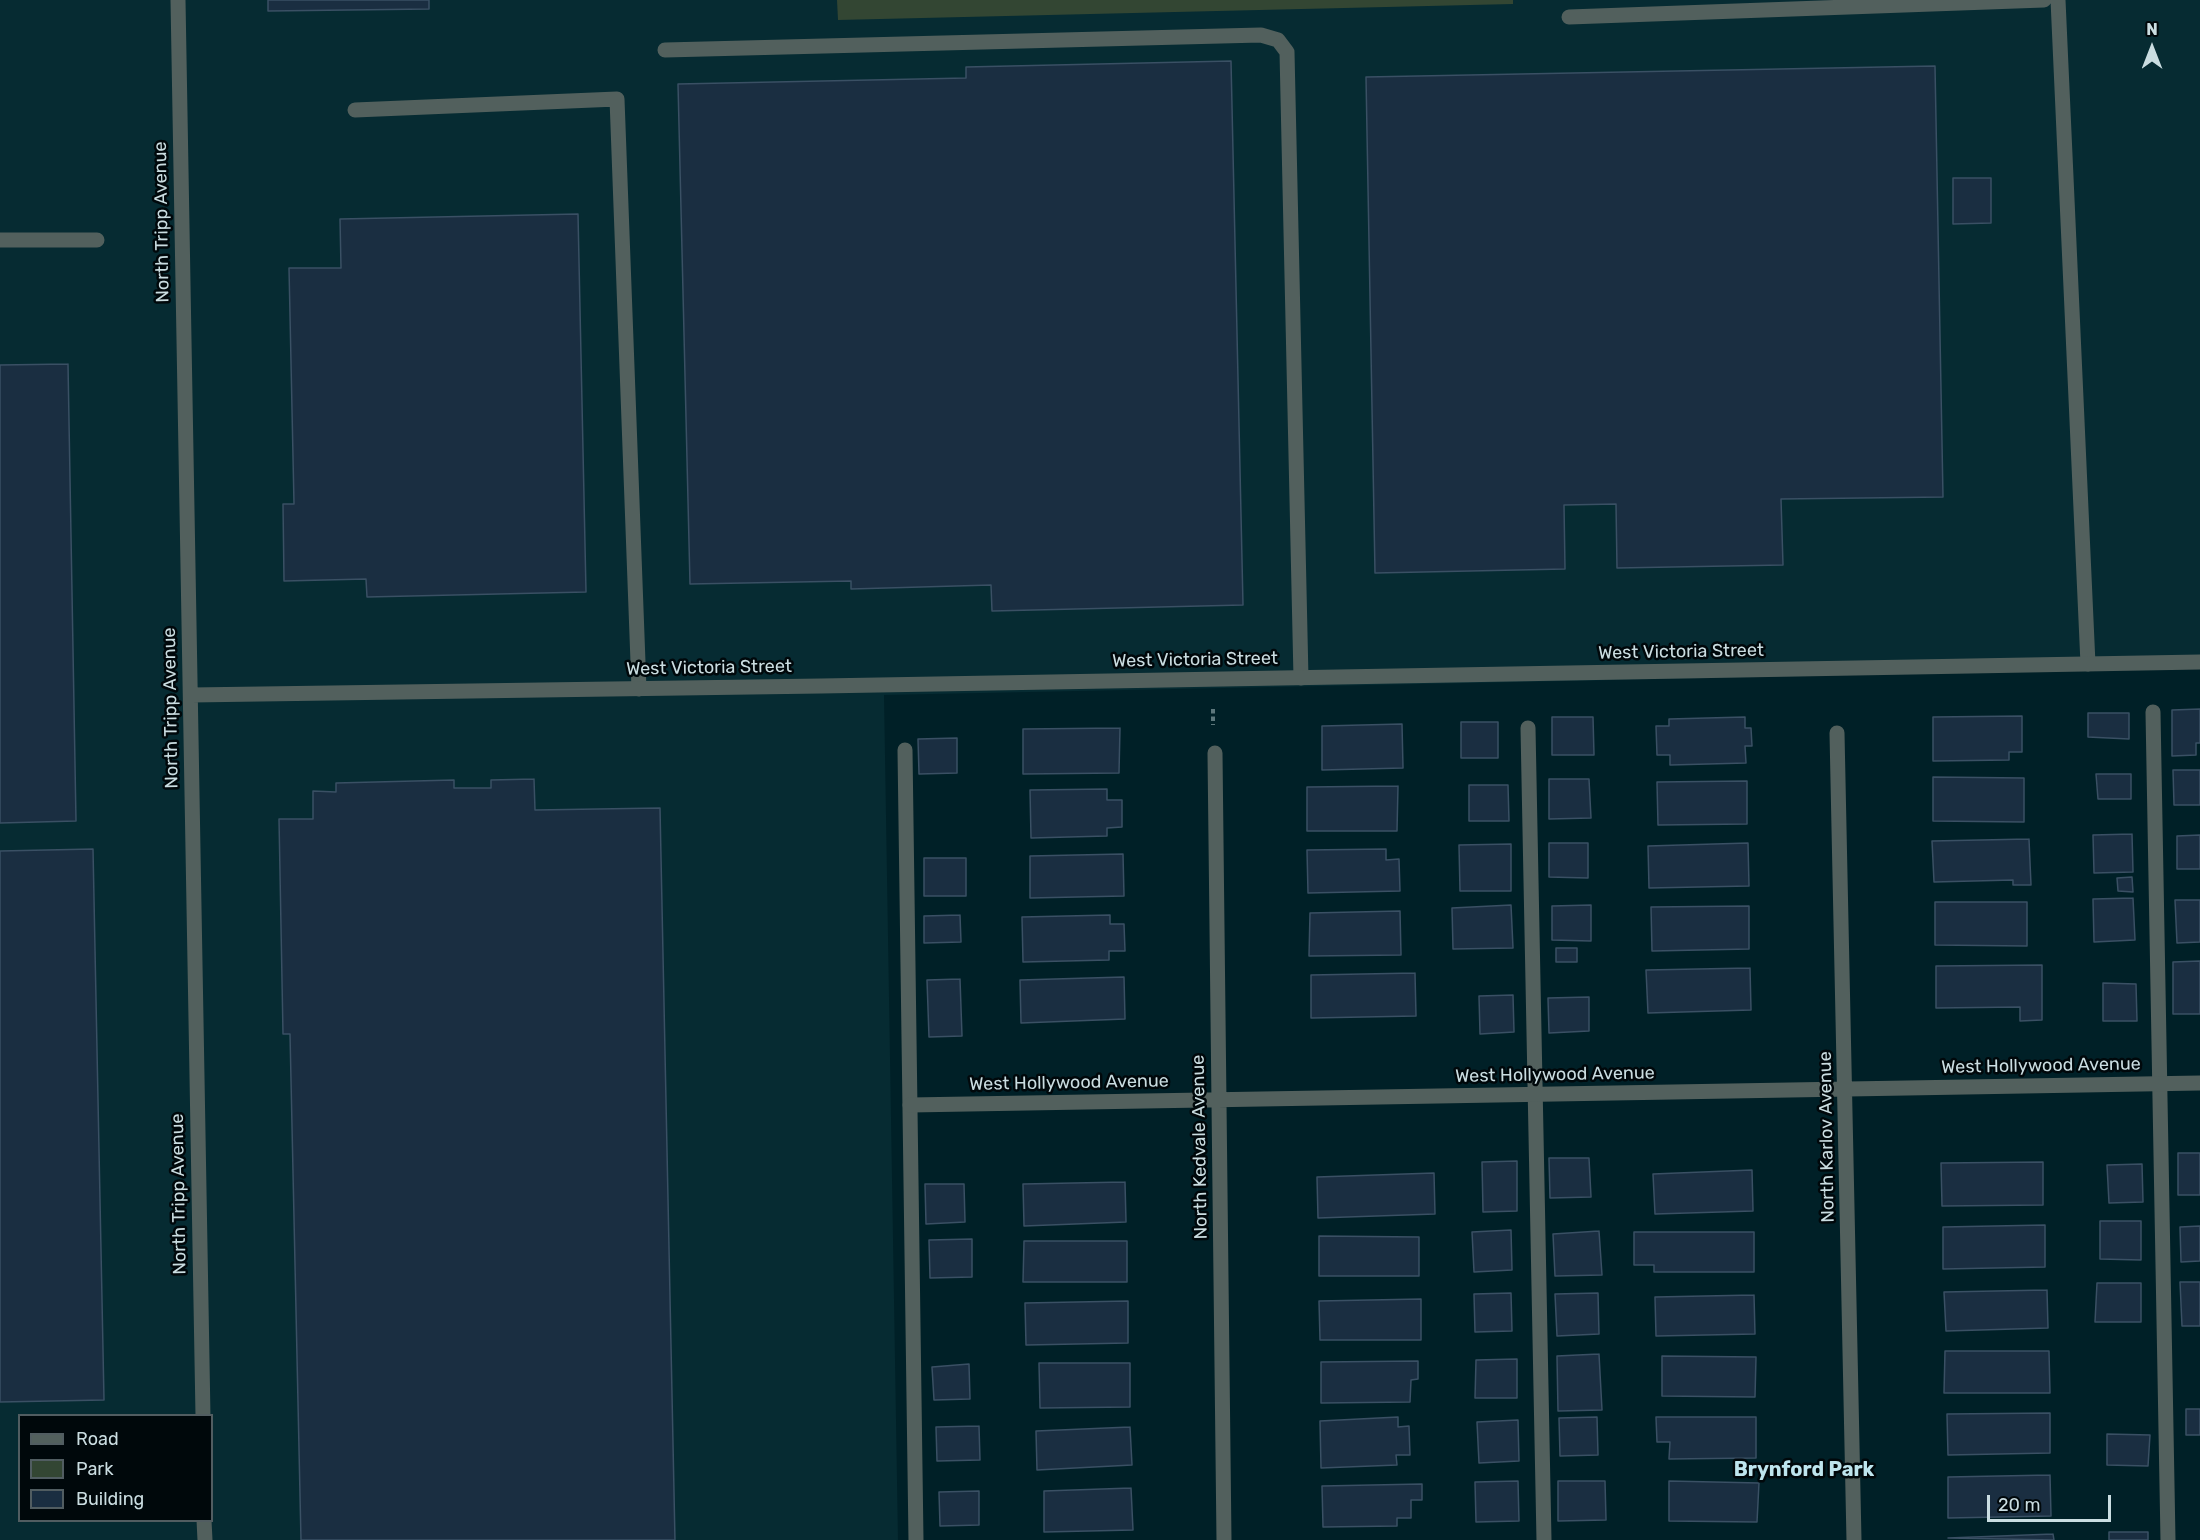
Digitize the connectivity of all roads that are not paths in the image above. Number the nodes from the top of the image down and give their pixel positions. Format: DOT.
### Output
graph roads {
  1 [pos="178,0"];
  2 [pos="2044,0"];
  3 [pos="2058,0"];
  4 [pos="1569,17"];
  5 [pos="665,50"];
  6 [pos="355,110"];
  7 [pos="0,240"];
  8 [pos="97,240"];
  9 [pos="2200,662"];
  10 [pos="2088,664"];
  11 [pos="1301,678"];
  12 [pos="639,688"];
  13 [pos="190,695"];
  14 [pos="2153,712"];
  15 [pos="1528,728"];
  16 [pos="1837,733"];
  17 [pos="905,750"];
  18 [pos="1215,753"];
  19 [pos="2159,1083"];
  20 [pos="2200,1083"];
  21 [pos="1845,1089"];
  22 [pos="1535,1094"];
  23 [pos="1219,1100"];
  24 [pos="910,1105"];
  25 [pos="203,1414"];
  26 [pos="204,1522"];
  27 [pos="205,1540"];
  28 [pos="916,1540"];
  29 [pos="1224,1540"];
  30 [pos="1544,1540"];
  31 [pos="1854,1540"];
  32 [pos="2168,1540"];
  1 -- 13 [label="street, North Tripp Avenue"];
  2 -- 4 [label="street"];
  3 -- 10 [label="street"];
  5 -- 11 [label="street"];
  6 -- 12 [label="street"];
  7 -- 8 [label="street"];
  9 -- 10 [label="street, West Victoria Street"];
  10 -- 11 [label="street, West Victoria Street"];
  11 -- 12 [label="street, West Victoria Street"];
  12 -- 13 [label="street, West Victoria Street"];
  13 -- 25 [label="street, North Tripp Avenue"];
  14 -- 19 [label="street"];
  15 -- 22 [label="street"];
  16 -- 21 [label="street, North Karlov Avenue"];
  17 -- 24 [label="street"];
  18 -- 23 [label="street, North Kedvale Avenue"];
  19 -- 20 [label="street, West Hollywood Avenue"];
  19 -- 21 [label="street, West Hollywood Avenue"];
  19 -- 32 [label="street"];
  21 -- 22 [label="street, West Hollywood Avenue"];
  21 -- 31 [label="street, North Karlov Avenue"];
  22 -- 23 [label="street, West Hollywood Avenue"];
  22 -- 30 [label="street"];
  23 -- 24 [label="street, West Hollywood Avenue"];
  23 -- 29 [label="street, North Kedvale Avenue"];
  24 -- 28 [label="street"];
  26 -- 27 [label="street"];
}
